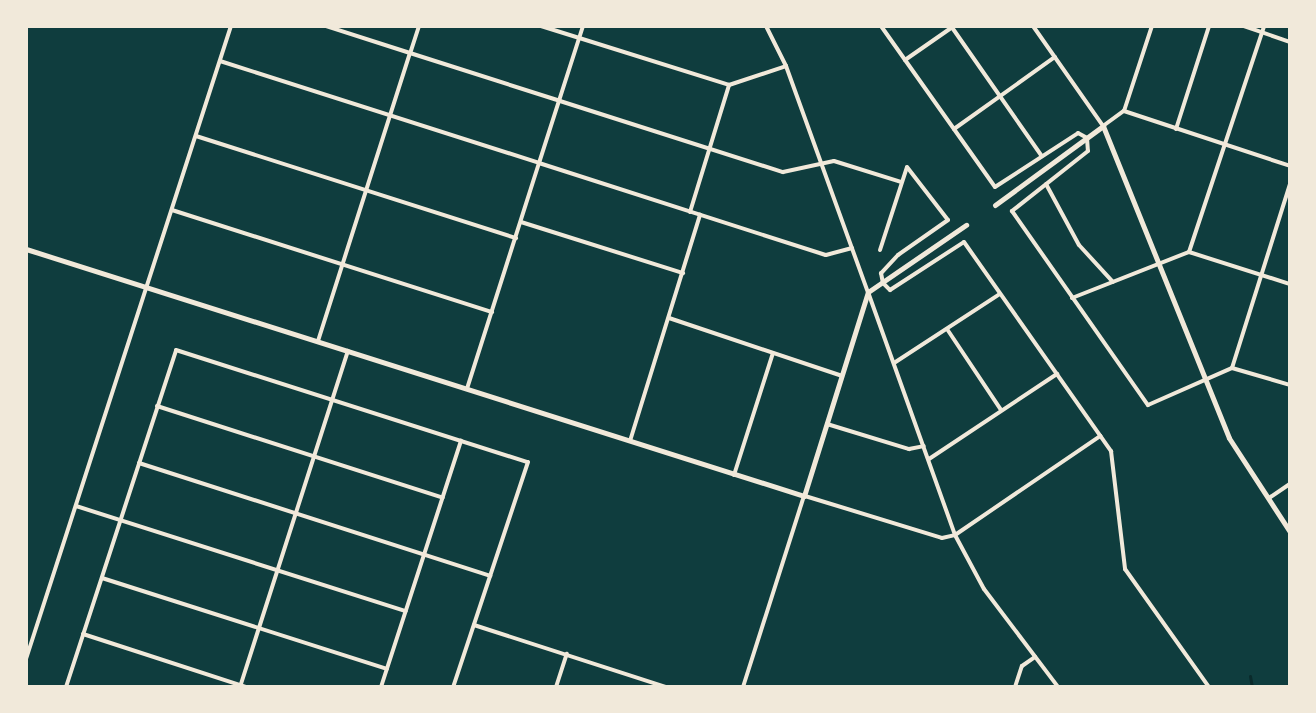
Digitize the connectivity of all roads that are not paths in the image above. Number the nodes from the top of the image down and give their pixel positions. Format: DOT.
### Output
graph roads {
  1 [pos="231,26"];
  2 [pos="326,26"];
  3 [pos="419,26"];
  4 [pos="541,26"];
  5 [pos="583,26"];
  6 [pos="766,26"];
  7 [pos="881,26"];
  8 [pos="1033,26"];
  9 [pos="1152,26"];
  10 [pos="1209,26"];
  11 [pos="1244,26"];
  12 [pos="952,27"];
  13 [pos="1262,29"];
  14 [pos="579,39"];
  15 [pos="1290,42"];
  16 [pos="410,53"];
  17 [pos="1055,57"];
  18 [pos="905,60"];
  19 [pos="220,61"];
  20 [pos="786,66"];
  21 [pos="729,85"];
  22 [pos="1000,95"];
  23 [pos="560,101"];
  24 [pos="1124,111"];
  25 [pos="390,117"];
  26 [pos="1103,126"];
  27 [pos="954,129"];
  28 [pos="1176,129"];
  29 [pos="196,136"];
  30 [pos="1087,138"];
  31 [pos="1221,145"];
  32 [pos="709,149"];
  33 [pos="1041,155"];
  34 [pos="820,161"];
  35 [pos="539,163"];
  36 [pos="1290,166"];
  37 [pos="901,182"];
  38 [pos="1046,184"];
  39 [pos="1290,184"];
  40 [pos="367,190"];
  41 [pos="995,205"];
  42 [pos="172,210"];
  43 [pos="690,212"];
  44 [pos="700,215"];
  45 [pos="521,222"];
  46 [pos="966,225"];
  47 [pos="516,238"];
  48 [pos="852,248"];
  49 [pos="26,249"];
  50 [pos="880,250"];
  51 [pos="1189,252"];
  52 [pos="1159,262"];
  53 [pos="342,264"];
  54 [pos="683,273"];
  55 [pos="1261,274"];
  56 [pos="1113,282"];
  57 [pos="883,283"];
  58 [pos="1290,284"];
  59 [pos="146,288"];
  60 [pos="868,292"];
  61 [pos="1000,294"];
  62 [pos="1072,298"];
  63 [pos="492,312"];
  64 [pos="669,318"];
  65 [pos="947,329"];
  66 [pos="318,341"];
  67 [pos="348,351"];
  68 [pos="773,353"];
  69 [pos="894,363"];
  70 [pos="1232,368"];
  71 [pos="1057,374"];
  72 [pos="842,376"];
  73 [pos="1205,381"];
  74 [pos="1290,385"];
  75 [pos="467,388"];
  76 [pos="334,398"];
  77 [pos="157,406"];
  78 [pos="1001,410"];
  79 [pos="827,424"];
  80 [pos="1100,436"];
  81 [pos="461,441"];
  82 [pos="630,441"];
  83 [pos="924,446"];
  84 [pos="315,456"];
  85 [pos="929,459"];
  86 [pos="139,463"];
  87 [pos="734,475"];
  88 [pos="1290,484"];
  89 [pos="804,496"];
  90 [pos="443,498"];
  91 [pos="1267,500"];
  92 [pos="76,506"];
  93 [pos="296,514"];
  94 [pos="120,521"];
  95 [pos="1290,532"];
  96 [pos="955,535"];
  97 [pos="424,554"];
  98 [pos="277,571"];
  99 [pos="490,576"];
  100 [pos="102,578"];
  101 [pos="406,611"];
  102 [pos="474,625"];
  103 [pos="259,627"];
  104 [pos="83,634"];
  105 [pos="567,654"];
  106 [pos="1035,657"];
  107 [pos="26,659"];
  108 [pos="387,669"];
  109 [pos="653,685"];
  110 [pos="243,686"];
  111 [pos="66,687"];
  112 [pos="381,687"];
  113 [pos="453,687"];
  114 [pos="556,687"];
  115 [pos="666,687"];
  116 [pos="743,687"];
  117 [pos="1015,687"];
  118 [pos="1058,687"];
  119 [pos="1209,687"];
  1 -- 19 [label="street"];
  2 -- 16 [label="street"];
  3 -- 16 [label="street"];
  4 -- 14 [label="street"];
  5 -- 14 [label="street"];
  6 -- 20 [label="street"];
  7 -- 18 [label="street"];
  8 -- 17 [label="street"];
  9 -- 24 [label="street"];
  10 -- 28 [label="street"];
  11 -- 13 [label="street"];
  12 -- 18 [label="street"];
  12 -- 22 [label="street"];
  13 -- 15 [label="street"];
  13 -- 31 [label="street"];
  14 -- 21 [label="street"];
  14 -- 23 [label="street"];
  16 -- 23 [label="street"];
  16 -- 25 [label="street"];
  17 -- 22 [label="street"];
  17 -- 26 [label="street"];
  18 -- 27 [label="street"];
  19 -- 25 [label="street"];
  19 -- 29 [label="street"];
  20 -- 21 [label="street"];
  20 -- 34 [label="street"];
  21 -- 32 [label="street"];
  22 -- 27 [label="street"];
  22 -- 33 [label="street"];
  23 -- 32 [label="street"];
  23 -- 35 [label="street"];
  24 -- 26 [label="street"];
  24 -- 28 [label="street"];
  25 -- 35 [label="street"];
  25 -- 40 [label="street"];
  26 -- 30 [label="main road"];
  26 -- 52 [label="main road"];
  27 -- 33 [label="street"];
  28 -- 31 [label="street"];
  29 -- 40 [label="street"];
  29 -- 42 [label="street"];
  30 -- 33 [label="street"];
  30 -- 38 [label="street"];
  30 -- 41 [label="main road"];
  31 -- 36 [label="street"];
  31 -- 51 [label="street"];
  32 -- 34 [label="street"];
  32 -- 43 [label="street"];
  34 -- 37 [label="street"];
  34 -- 48 [label="street"];
  35 -- 43 [label="street"];
  35 -- 45 [label="street"];
  37 -- 50 [label="street"];
  37 -- 57 [label="street"];
  38 -- 56 [label="street"];
  38 -- 62 [label="street"];
  39 -- 55 [label="street"];
  40 -- 47 [label="street"];
  40 -- 53 [label="street"];
  42 -- 53 [label="street"];
  42 -- 59 [label="street"];
  43 -- 44 [label="street"];
  44 -- 48 [label="street"];
  44 -- 54 [label="street"];
  45 -- 47 [label="street"];
  45 -- 54 [label="street"];
  46 -- 57 [label="main road"];
  47 -- 63 [label="street"];
  48 -- 60 [label="street"];
  49 -- 59 [label="main road"];
  51 -- 52 [label="street"];
  51 -- 55 [label="street"];
  52 -- 56 [label="street"];
  52 -- 73 [label="main road"];
  53 -- 63 [label="street"];
  53 -- 66 [label="street"];
  54 -- 64 [label="street"];
  55 -- 58 [label="street"];
  55 -- 70 [label="street"];
  56 -- 62 [label="street"];
  57 -- 60 [label="main road"];
  57 -- 61 [label="street"];
  59 -- 66 [label="main road"];
  59 -- 92 [label="street"];
  60 -- 69 [label="street"];
  60 -- 72 [label="main road"];
  61 -- 65 [label="street"];
  61 -- 71 [label="street"];
  62 -- 73 [label="street"];
  63 -- 75 [label="street"];
  64 -- 68 [label="street"];
  64 -- 82 [label="street"];
  65 -- 69 [label="street"];
  65 -- 78 [label="street"];
  66 -- 67 [label="main road"];
  67 -- 75 [label="main road"];
  67 -- 76 [label="street"];
  68 -- 72 [label="street"];
  68 -- 87 [label="street"];
  69 -- 83 [label="street"];
  70 -- 73 [label="street"];
  70 -- 74 [label="street"];
  71 -- 78 [label="street"];
  71 -- 80 [label="street"];
  72 -- 79 [label="main road"];
  73 -- 91 [label="main road"];
  75 -- 82 [label="main road"];
  76 -- 77 [label="street"];
  76 -- 81 [label="street"];
  76 -- 84 [label="street"];
  77 -- 84 [label="street"];
  77 -- 86 [label="street"];
  78 -- 85 [label="street"];
  79 -- 83 [label="street"];
  79 -- 89 [label="main road"];
  80 -- 96 [label="street"];
  80 -- 119 [label="street"];
  81 -- 90 [label="street"];
  81 -- 99 [label="street"];
  82 -- 87 [label="main road"];
  83 -- 85 [label="street"];
  84 -- 90 [label="street"];
  84 -- 93 [label="street"];
  85 -- 96 [label="street"];
  86 -- 93 [label="street"];
  86 -- 94 [label="street"];
  87 -- 89 [label="main road"];
  88 -- 91 [label="street"];
  89 -- 96 [label="street"];
  89 -- 116 [label="street"];
  90 -- 97 [label="street"];
  91 -- 95 [label="main road"];
  92 -- 94 [label="street"];
  92 -- 107 [label="street"];
  93 -- 97 [label="street"];
  93 -- 98 [label="street"];
  94 -- 98 [label="street"];
  94 -- 100 [label="street"];
  96 -- 106 [label="street"];
  97 -- 99 [label="street"];
  97 -- 101 [label="street"];
  98 -- 101 [label="street"];
  98 -- 103 [label="street"];
  99 -- 102 [label="street"];
  100 -- 103 [label="street"];
  100 -- 104 [label="street"];
  101 -- 108 [label="street"];
  102 -- 105 [label="street"];
  102 -- 113 [label="street"];
  103 -- 108 [label="street"];
  103 -- 110 [label="street"];
  104 -- 110 [label="street"];
  104 -- 111 [label="street"];
  105 -- 109 [label="street"];
  105 -- 114 [label="street"];
  106 -- 117 [label="street"];
  106 -- 118 [label="street"];
  108 -- 112 [label="street"];
  109 -- 115 [label="street"];
}
